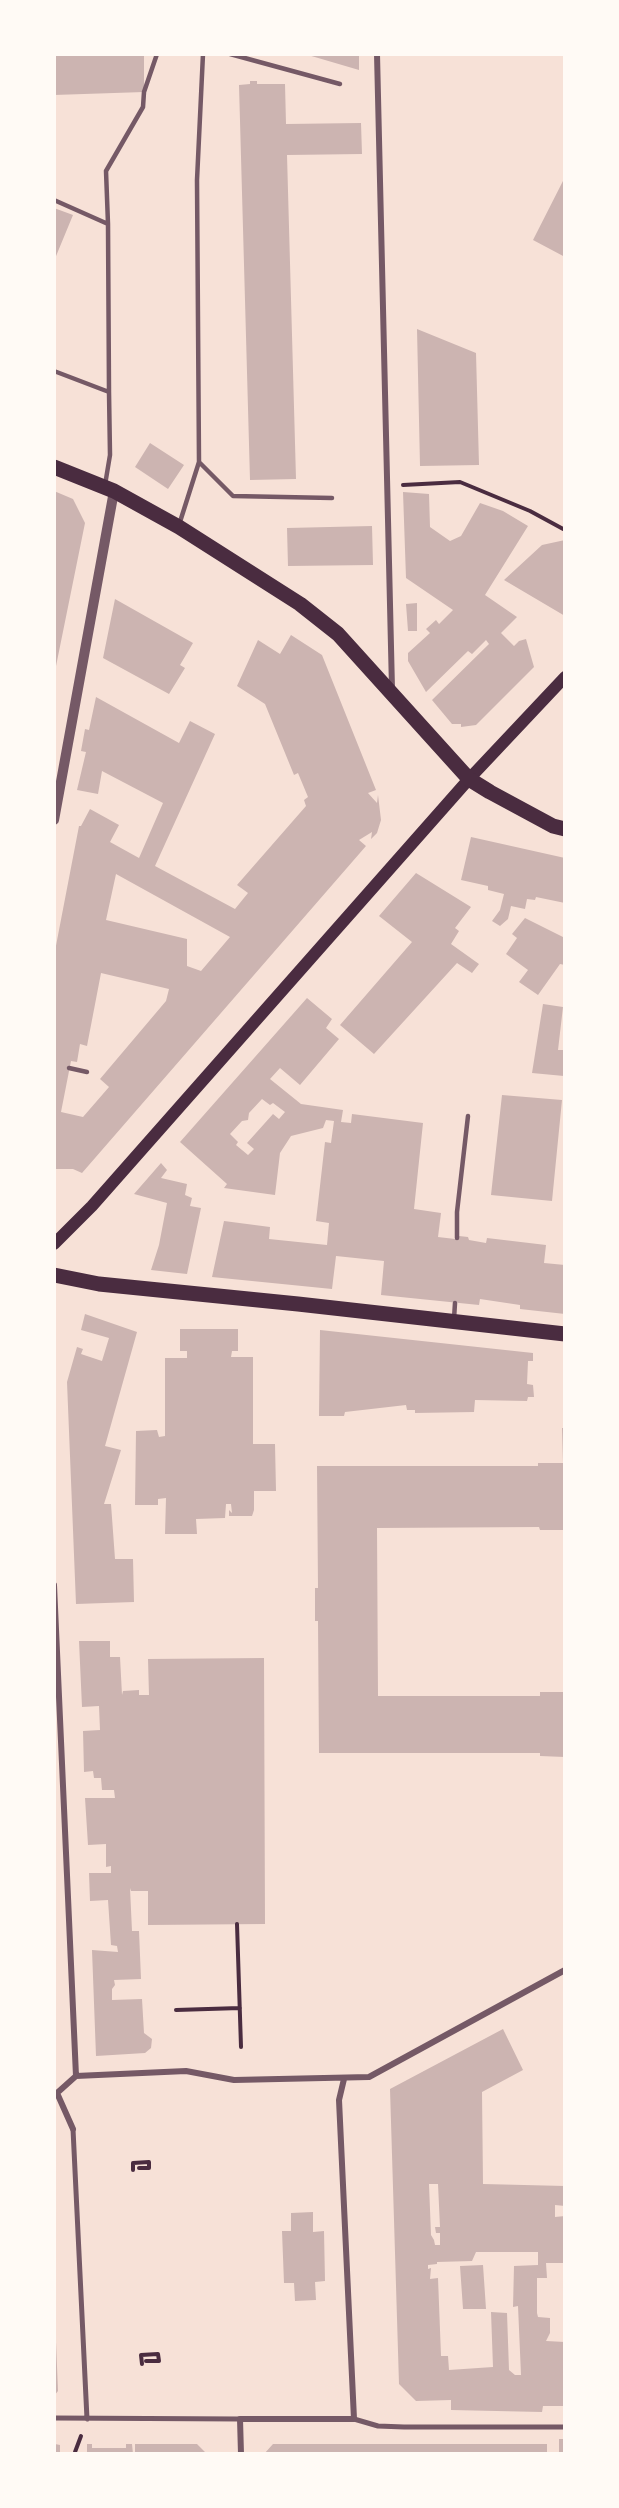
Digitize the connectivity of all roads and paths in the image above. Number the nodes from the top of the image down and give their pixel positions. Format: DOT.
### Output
graph roads {
  1 [pos="157,54"];
  2 [pos="203,54"];
  3 [pos="230,54"];
  4 [pos="377,54"];
  5 [pos="340,84"];
  6 [pos="54,200"];
  7 [pos="108,224"];
  8 [pos="54,371"];
  9 [pos="109,392"];
  10 [pos="199,462"];
  11 [pos="54,467"];
  12 [pos="387,486"];
  13 [pos="109,489"];
  14 [pos="332,498"];
  15 [pos="179,527"];
  16 [pos="565,530"];
  17 [pos="565,677"];
  18 [pos="392,692"];
  19 [pos="469,779"];
  20 [pos="54,820"];
  21 [pos="565,829"];
  22 [pos="69,1068"];
  23 [pos="87,1071"];
  24 [pos="468,1116"];
  25 [pos="457,1238"];
  26 [pos="54,1244"];
  27 [pos="54,1275"];
  28 [pos="455,1303"];
  29 [pos="453,1321"];
  30 [pos="565,1334"];
  31 [pos="54,1585"];
  32 [pos="237,1924"];
  33 [pos="565,1970"];
  34 [pos="240,2008"];
  35 [pos="176,2010"];
  36 [pos="241,2047"];
  37 [pos="76,2076"];
  38 [pos="344,2079"];
  39 [pos="56,2093"];
  40 [pos="73,2129"];
  41 [pos="139,2168"];
  42 [pos="133,2170"];
  43 [pos="54,2418"];
  44 [pos="354,2418"];
  45 [pos="87,2419"];
  46 [pos="240,2419"];
  47 [pos="565,2427"];
  48 [pos="242,2454"];
  1 -- 7 [label="lane"];
  2 -- 10 [label="lane"];
  3 -- 5 [label="lane"];
  4 -- 12 [label="street"];
  6 -- 7 [label="lane"];
  7 -- 9 [label="lane"];
  8 -- 9 [label="lane"];
  9 -- 13 [label="lane"];
  10 -- 14 [label="lane"];
  10 -- 15 [label="lane"];
  11 -- 13 [label="main road"];
  12 -- 16 [label="path"];
  12 -- 18 [label="street"];
  13 -- 15 [label="main road"];
  13 -- 20 [label="street"];
  15 -- 18 [label="main road"];
  17 -- 19 [label="main road"];
  18 -- 19 [label="main road"];
  19 -- 21 [label="main road"];
  19 -- 26 [label="main road"];
  22 -- 23 [label="lane"];
  24 -- 25 [label="lane"];
  27 -- 29 [label="main road"];
  28 -- 29 [label="lane"];
  29 -- 30 [label="main road"];
  31 -- 37 [label="street"];
  32 -- 34 [label="path"];
  33 -- 38 [label="street"];
  34 -- 35 [label="path"];
  34 -- 36 [label="path"];
  37 -- 38 [label="street"];
  37 -- 39 [label="street"];
  38 -- 44 [label="street"];
  39 -- 40 [label="street"];
  40 -- 45 [label="street"];
  41 -- 42 [label="path"];
  43 -- 45 [label="street"];
  44 -- 46 [label="street"];
  44 -- 47 [label="street"];
  45 -- 46 [label="street"];
  46 -- 48 [label="street"];
}
